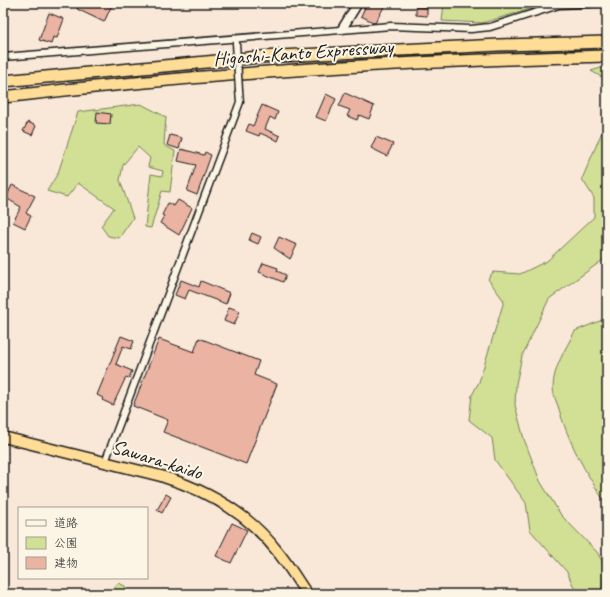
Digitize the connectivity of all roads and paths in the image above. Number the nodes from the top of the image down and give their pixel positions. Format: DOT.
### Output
graph roads {
  1 [pos="358,3"];
  2 [pos="607,3"];
  3 [pos="342,29"];
  4 [pos="235,40"];
  5 [pos="607,42"];
  6 [pos="607,56"];
  7 [pos="3,57"];
  8 [pos="3,81"];
  9 [pos="3,98"];
  10 [pos="3,436"];
  11 [pos="105,462"];
  12 [pos="307,594"];
  1 -- 3 [label="street"];
  2 -- 3 [label="street"];
  3 -- 4 [label="street"];
  4 -- 7 [label="street"];
  4 -- 11 [label="street, bridge"];
  5 -- 8 [label="highway, Higashi-Kanto Expressway"];
  6 -- 9 [label="highway, Higashi-Kanto Expressway"];
  10 -- 11 [label="highway, Sawara-kaido"];
  11 -- 12 [label="highway, Sawara-kaido"];
}
